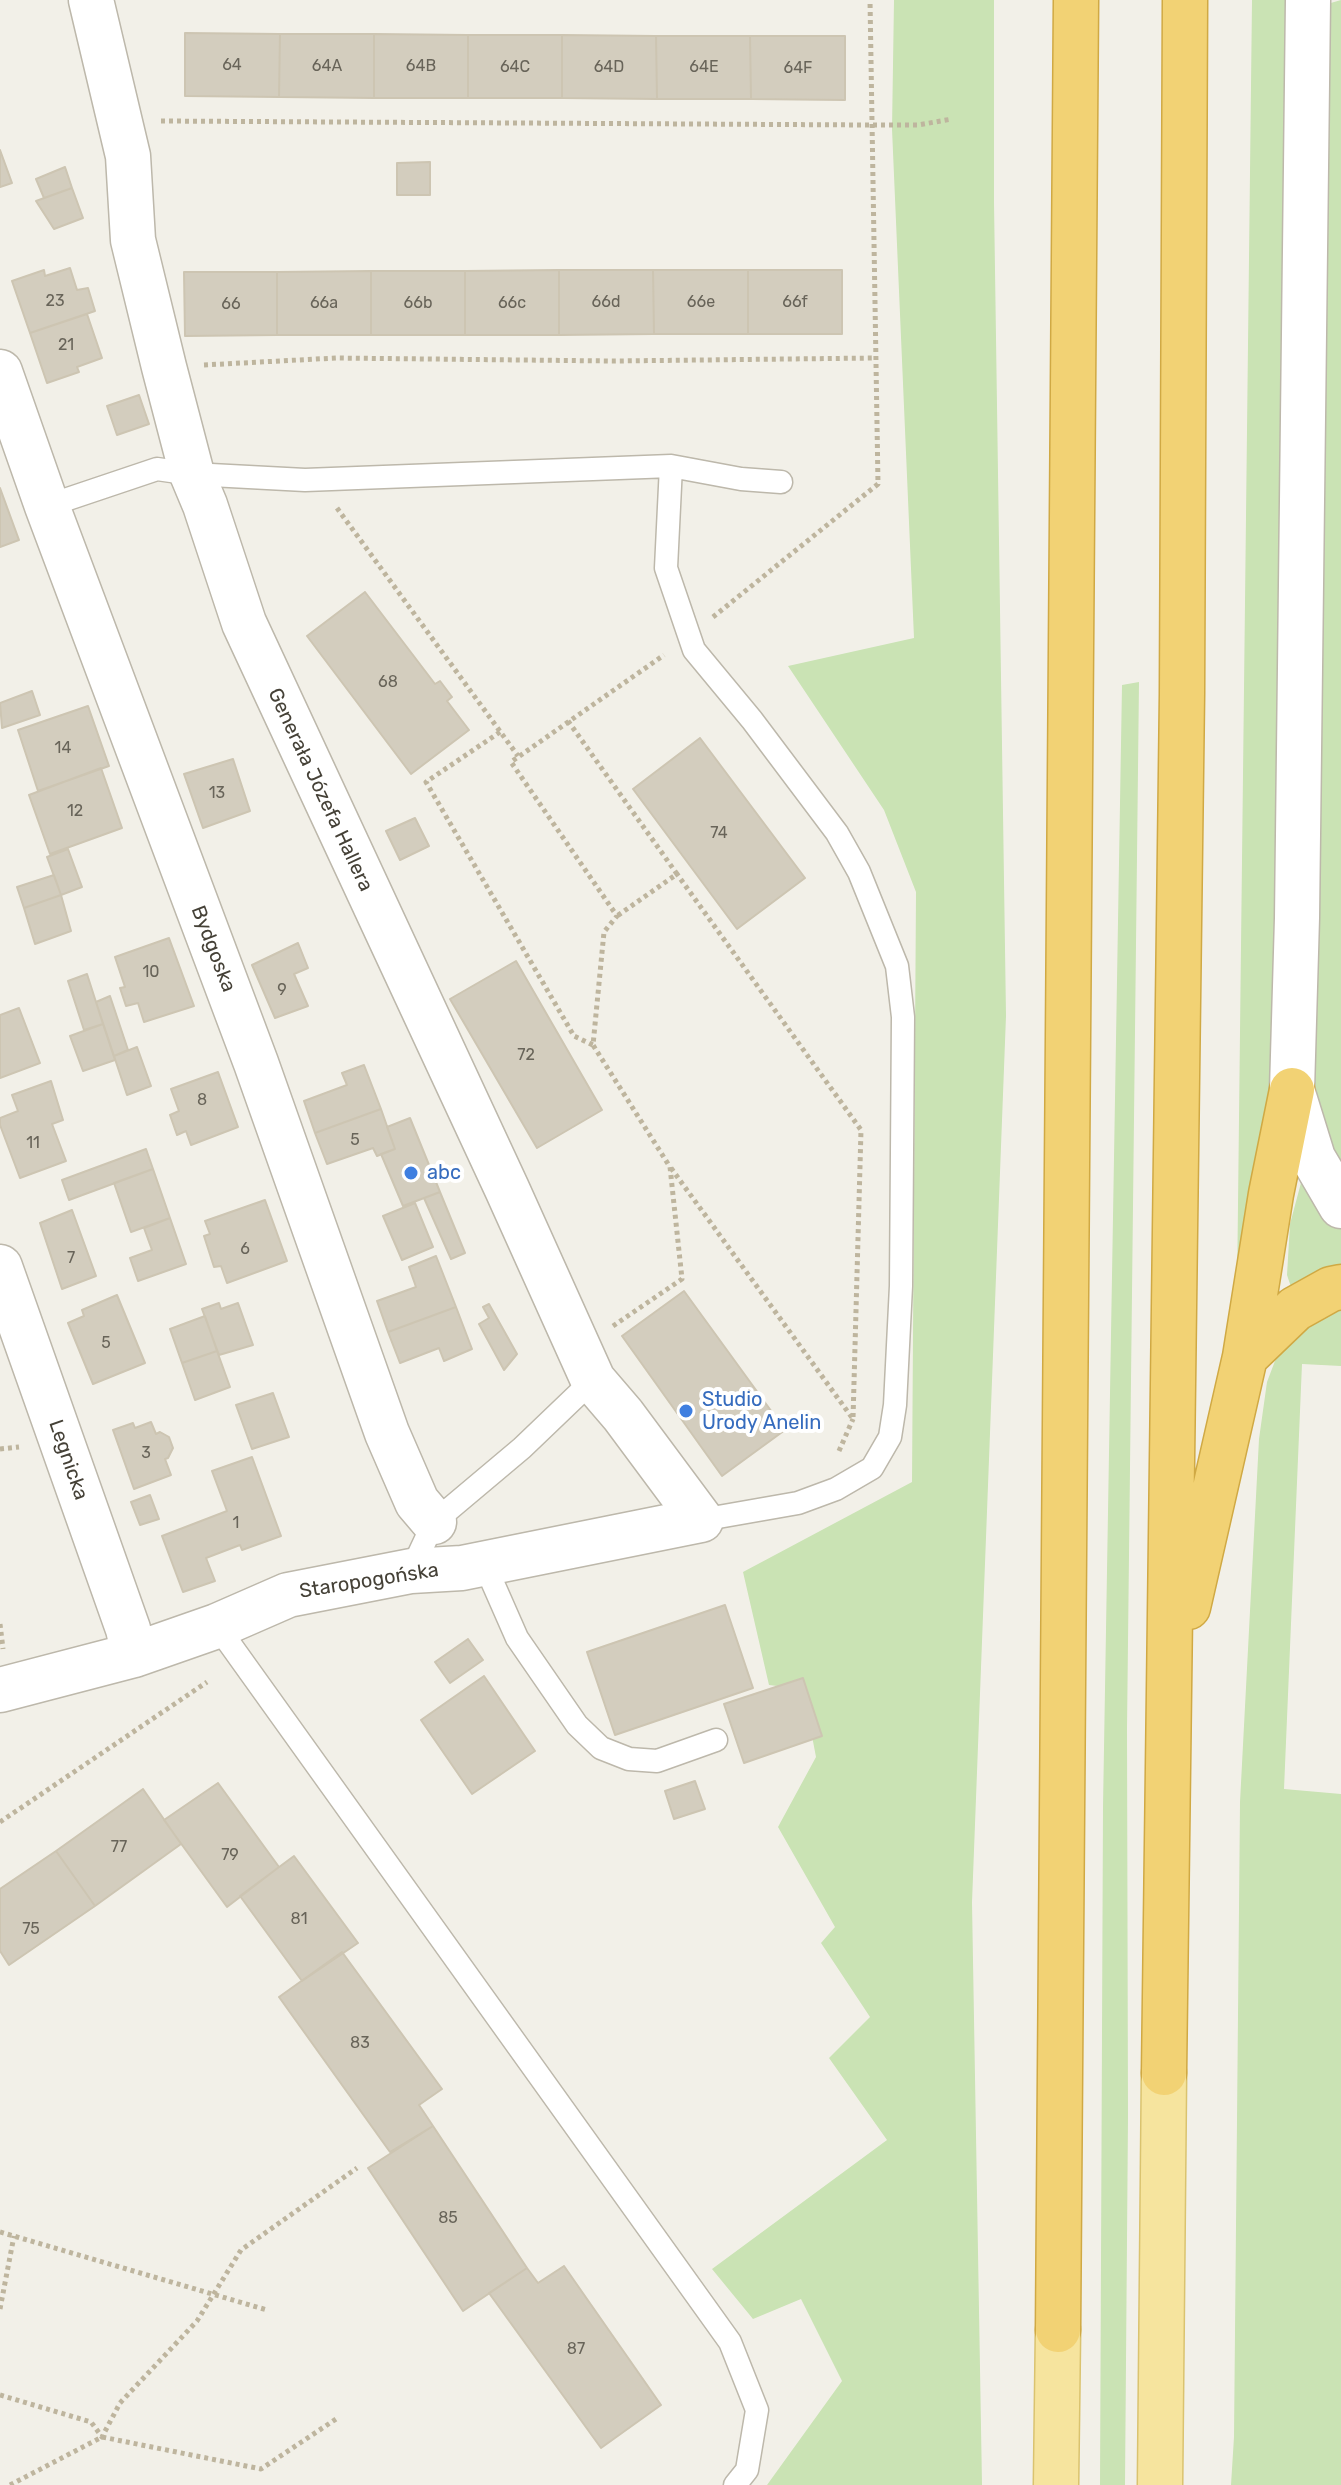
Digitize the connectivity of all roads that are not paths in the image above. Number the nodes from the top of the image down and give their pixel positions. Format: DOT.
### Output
graph roads {
  1 [pos="91,0"];
  2 [pos="1076,0"];
  3 [pos="1185,0"];
  4 [pos="1308,0"];
  5 [pos="0,372"];
  6 [pos="671,466"];
  7 [pos="192,474"];
  8 [pos="781,482"];
  9 [pos="47,506"];
  10 [pos="1292,1090"];
  11 [pos="1341,1206"];
  12 [pos="0,1267"];
  13 [pos="1341,1287"];
  14 [pos="1245,1357"];
  15 [pos="593,1380"];
  16 [pos="701,1520"];
  17 [pos="434,1522"];
  18 [pos="484,1563"];
  19 [pos="411,1571"];
  20 [pos="217,1626"];
  21 [pos="134,1655"];
  22 [pos="2,1674"];
  23 [pos="1170,1688"];
  24 [pos="716,1740"];
  25 [pos="1164,2073"];
  26 [pos="1058,2330"];
  27 [pos="735,2485"];
  28 [pos="1056,2485"];
  29 [pos="1160,2485"];
  1 -- 7 [label="street, Generała Józefa Hallera"];
  2 -- 26 [label="highway"];
  3 -- 23 [label="highway"];
  4 -- 10 [label="street"];
  5 -- 9 [label="street, Bydgoska"];
  6 -- 7 [label="lane"];
  6 -- 8 [label="lane"];
  6 -- 16 [label="lane"];
  7 -- 9 [label="lane"];
  7 -- 15 [label="street, Generała Józefa Hallera"];
  9 -- 17 [label="street, Bydgoska"];
  10 -- 11 [label="street"];
  10 -- 14 [label="highway"];
  12 -- 21 [label="street, Legnicka"];
  13 -- 14 [label="highway"];
  14 -- 23 [label="highway"];
  15 -- 16 [label="street, Generała Józefa Hallera"];
  15 -- 17 [label="lane"];
  16 -- 18 [label="street, Staropogońska"];
  17 -- 19 [label="lane"];
  18 -- 19 [label="street, Staropogońska"];
  18 -- 24 [label="lane"];
  19 -- 20 [label="street, Staropogońska"];
  20 -- 21 [label="street, Staropogońska"];
  20 -- 27 [label="lane"];
  21 -- 22 [label="street, Staropogońska"];
  23 -- 25 [label="highway"];
  25 -- 29 [label="main road"];
  26 -- 28 [label="main road"];
}
